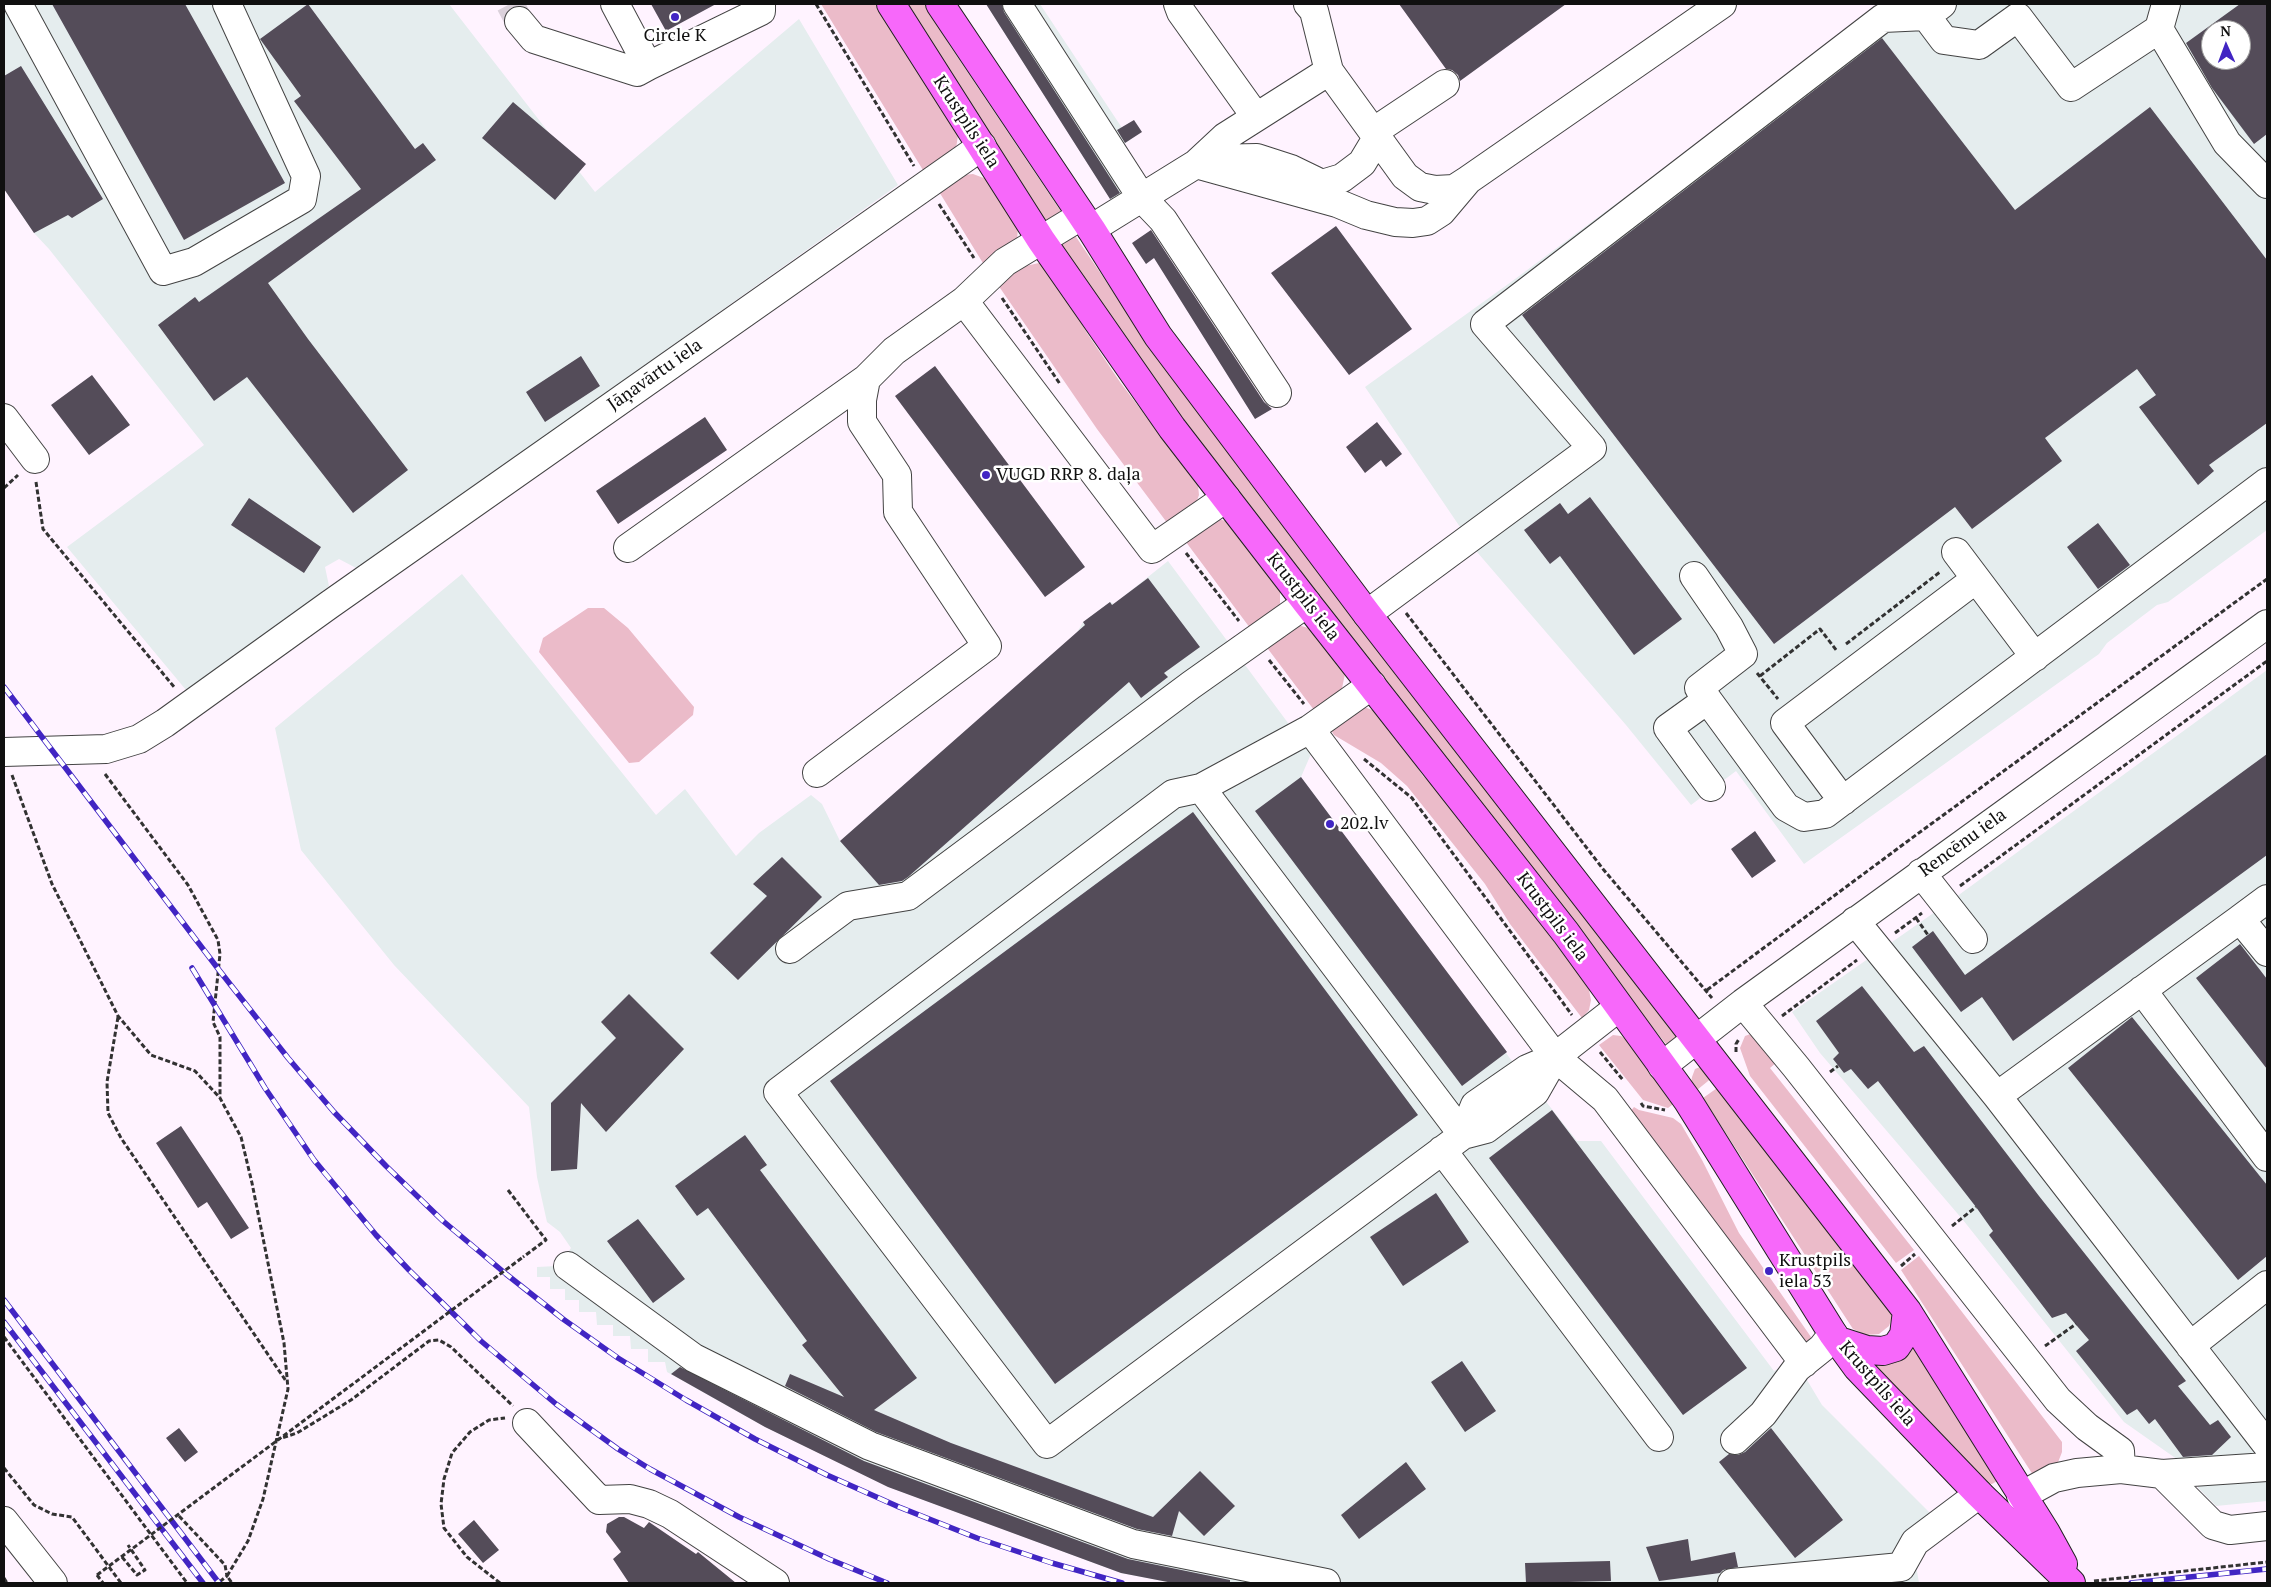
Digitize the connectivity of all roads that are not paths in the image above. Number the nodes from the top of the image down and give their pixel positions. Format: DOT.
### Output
graph roads {
  1 [pos="18,4"];
  2 [pos="226,4"];
  3 [pos="615,4"];
  4 [pos="761,4"];
  5 [pos="892,4"];
  6 [pos="940,4"];
  7 [pos="1017,4"];
  8 [pos="1178,4"];
  9 [pos="1308,4"];
  10 [pos="1722,4"];
  11 [pos="1934,10"];
  12 [pos="2018,10"];
  13 [pos="1690,13"];
  14 [pos="2162,16"];
  15 [pos="519,21"];
  16 [pos="648,66"];
  17 [pos="1329,72"];
  18 [pos="1445,84"];
  19 [pos="1256,117"];
  20 [pos="1375,135"];
  21 [pos="982,146"];
  22 [pos="1196,164"];
  23 [pos="1468,180"];
  24 [pos="2267,184"];
  25 [pos="1330,193"];
  26 [pos="1142,198"];
  27 [pos="1086,223"];
  28 [pos="1041,240"];
  29 [pos="964,301"];
  30 [pos="866,379"];
  31 [pos="1277,392"];
  32 [pos="4,418"];
  33 [pos="34,459"];
  34 [pos="2267,482"];
  35 [pos="1226,498"];
  36 [pos="628,548"];
  37 [pos="1958,555"];
  38 [pos="1694,576"];
  39 [pos="1976,579"];
  40 [pos="1307,603"];
  41 [pos="1367,614"];
  42 [pos="2267,624"];
  43 [pos="2035,657"];
  44 [pos="1372,685"];
  45 [pos="1707,700"];
  46 [pos="1314,726"];
  47 [pos="7,762"];
  48 [pos="817,773"];
  49 [pos="1711,787"];
  50 [pos="1201,788"];
  51 [pos="1843,801"];
  52 [pos="1921,873"];
  53 [pos="2267,899"];
  54 [pos="2240,919"];
  55 [pos="1855,921"];
  56 [pos="1973,939"];
  57 [pos="790,949"];
  58 [pos="2267,952"];
  59 [pos="2142,990"];
  60 [pos="1620,1007"];
  61 [pos="1734,1009"];
  62 [pos="1696,1038"];
  63 [pos="1555,1057"];
  64 [pos="1662,1066"];
  65 [pos="1997,1096"];
  66 [pos="1453,1143"];
  67 [pos="2267,1157"];
  68 [pos="568,1266"];
  69 [pos="2267,1285"];
  70 [pos="1907,1312"];
  71 [pos="1836,1337"];
  72 [pos="2190,1346"];
  73 [pos="1804,1363"];
  74 [pos="527,1423"];
  75 [pos="1659,1437"];
  76 [pos="1735,1440"];
  77 [pos="2267,1445"];
  78 [pos="2267,1467"];
  79 [pos="2121,1469"];
  80 [pos="2162,1474"];
  81 [pos="1979,1494"];
  82 [pos="2021,1496"];
  83 [pos="4,1522"];
  84 [pos="2267,1526"];
  85 [pos="54,1583"];
  86 [pos="775,1583"];
  87 [pos="1326,1583"];
  88 [pos="1732,1583"];
  89 [pos="2072,1583"];
  1 -- 2 [label="street"];
  3 -- 16 [label="street"];
  4 -- 16 [label="street"];
  5 -- 21 [label="main road, Krustpils iela"];
  6 -- 27 [label="main road"];
  7 -- 26 [label="street"];
  8 -- 19 [label="street"];
  9 -- 17 [label="street"];
  10 -- 13 [label="street"];
  11 -- 12 [label="street"];
  11 -- 41 [label="street"];
  12 -- 14 [label="street"];
  13 -- 23 [label="street"];
  14 -- 24 [label="street"];
  15 -- 16 [label="street"];
  17 -- 19 [label="street"];
  17 -- 20 [label="street"];
  18 -- 20 [label="street"];
  19 -- 22 [label="street"];
  20 -- 23 [label="street"];
  20 -- 25 [label="street"];
  21 -- 28 [label="main road, Krustpils iela"];
  21 -- 47 [label="street, Jāņavārtu iela"];
  22 -- 25 [label="street"];
  22 -- 26 [label="street"];
  23 -- 25 [label="street"];
  26 -- 27 [label="street"];
  26 -- 31 [label="street"];
  27 -- 28 [label="street"];
  27 -- 41 [label="main road"];
  28 -- 29 [label="street"];
  28 -- 35 [label="main road, Krustpils iela"];
  29 -- 30 [label="street"];
  29 -- 35 [label="street"];
  30 -- 36 [label="street"];
  30 -- 48 [label="street"];
  32 -- 33 [label="street"];
  34 -- 43 [label="street"];
  35 -- 40 [label="main road, Krustpils iela"];
  37 -- 39 [label="street"];
  38 -- 45 [label="street"];
  39 -- 43 [label="street"];
  39 -- 51 [label="street"];
  40 -- 44 [label="main road, Krustpils iela"];
  40 -- 57 [label="street"];
  41 -- 62 [label="main road"];
  42 -- 52 [label="street, Rencēnu iela"];
  43 -- 51 [label="street"];
  44 -- 46 [label="street"];
  44 -- 60 [label="main road, Krustpils iela"];
  45 -- 49 [label="street"];
  45 -- 51 [label="street"];
  46 -- 50 [label="street"];
  46 -- 63 [label="street"];
  50 -- 66 [label="street"];
  50 -- 66 [label="street"];
  52 -- 55 [label="street, Rencēnu iela"];
  52 -- 56 [label="street"];
  53 -- 54 [label="street"];
  54 -- 58 [label="street"];
  54 -- 59 [label="street"];
  55 -- 61 [label="street, Rencēnu iela"];
  55 -- 65 [label="street"];
  59 -- 65 [label="street"];
  59 -- 67 [label="street"];
  60 -- 63 [label="street"];
  60 -- 64 [label="main road, Krustpils iela"];
  61 -- 62 [label="street, Rencēnu iela"];
  61 -- 79 [label="street"];
  62 -- 64 [label="street, Rencēnu iela"];
  62 -- 70 [label="main road"];
  63 -- 66 [label="street"];
  63 -- 73 [label="street"];
  64 -- 71 [label="main road, Krustpils iela"];
  65 -- 72 [label="street"];
  66 -- 75 [label="street"];
  68 -- 87 [label="street"];
  69 -- 72 [label="street"];
  70 -- 71 [label="main road"];
  70 -- 82 [label="main road"];
  71 -- 73 [label="street"];
  71 -- 81 [label="main road, Krustpils iela"];
  72 -- 77 [label="street"];
  73 -- 76 [label="street"];
  74 -- 86 [label="street"];
  78 -- 80 [label="street"];
  79 -- 80 [label="street"];
  79 -- 82 [label="street"];
  80 -- 84 [label="street"];
  81 -- 88 [label="street"];
  81 -- 89 [label="main road, Krustpils iela"];
  82 -- 89 [label="main road"];
  83 -- 85 [label="street"];
}
